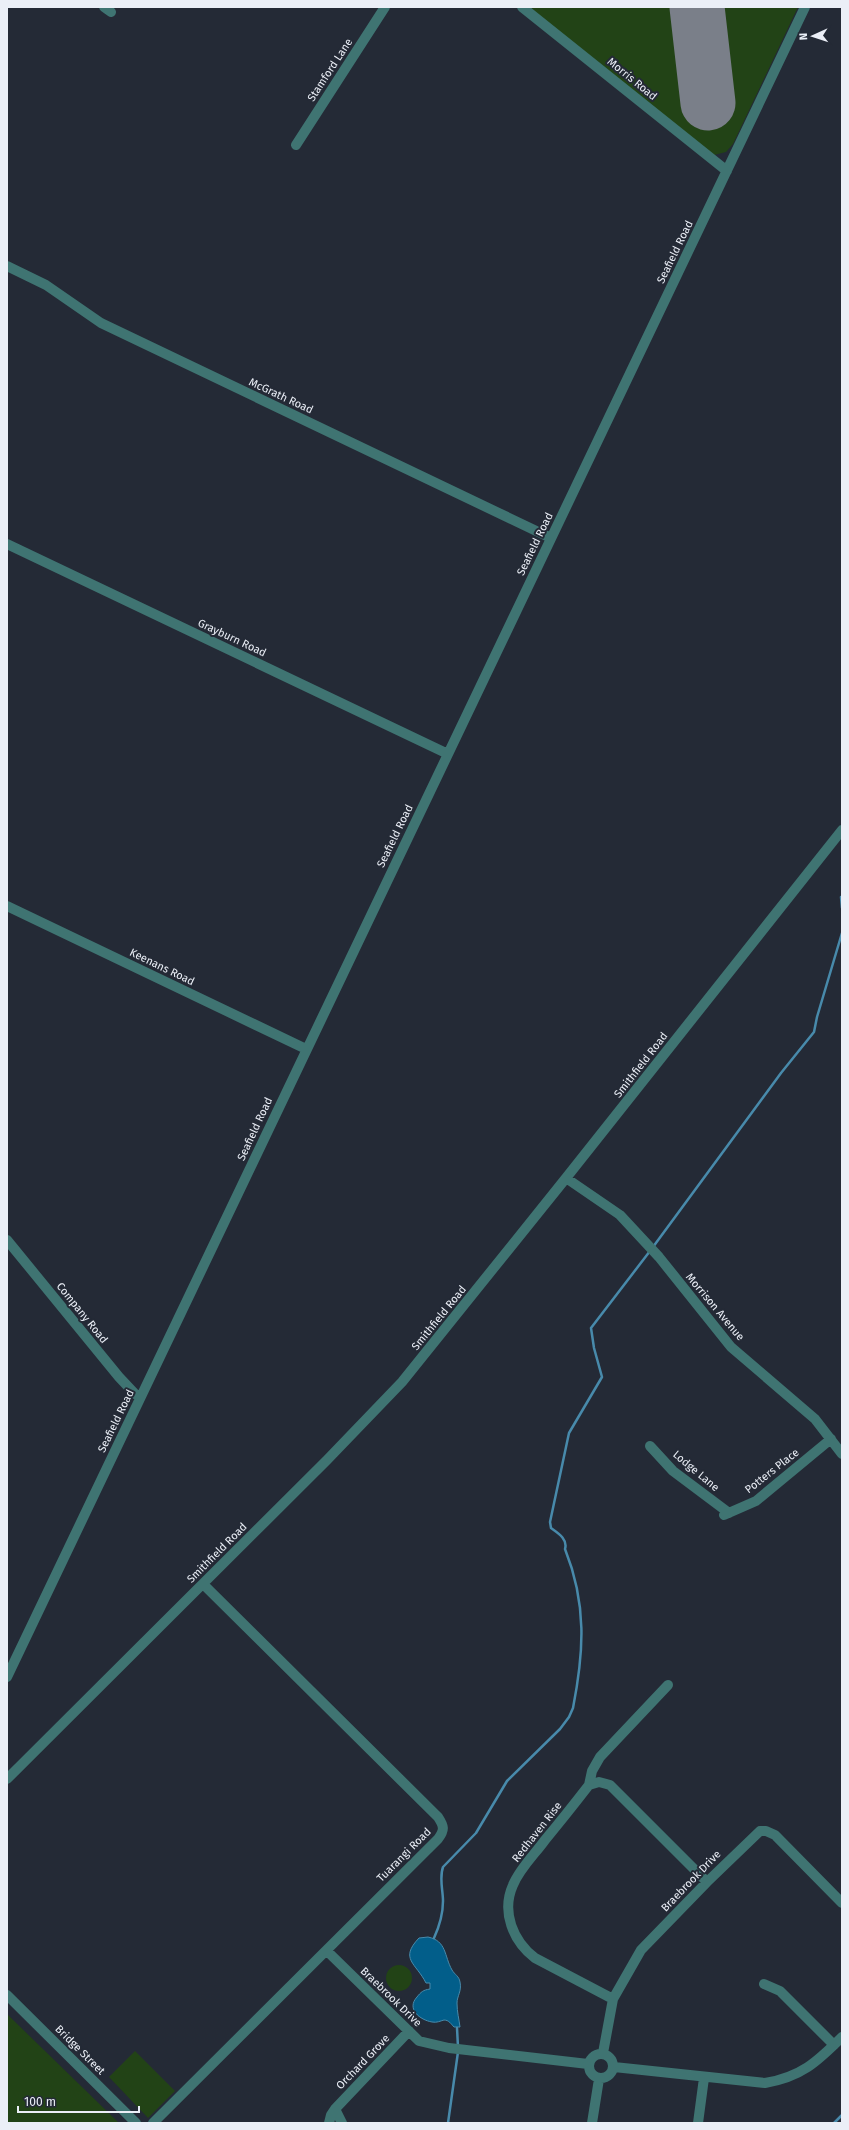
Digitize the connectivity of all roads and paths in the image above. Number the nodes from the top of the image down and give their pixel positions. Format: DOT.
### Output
graph roads {
  1 [pos="385,7"];
  2 [pos="522,7"];
  3 [pos="805,7"];
  4 [pos="296,145"];
  5 [pos="727,171"];
  6 [pos="7,266"];
  7 [pos="551,538"];
  8 [pos="7,544"];
  9 [pos="448,754"];
  10 [pos="842,830"];
  11 [pos="7,906"];
  12 [pos="306,1050"];
  13 [pos="566,1178"];
  14 [pos="7,1240"];
  15 [pos="141,1396"];
  16 [pos="831,1439"];
  17 [pos="650,1446"];
  18 [pos="842,1454"];
  19 [pos="726,1514"];
  20 [pos="203,1584"];
  21 [pos="7,1676"];
  22 [pos="668,1685"];
  23 [pos="7,1779"];
  24 [pos="589,1785"];
  25 [pos="706,1882"];
  26 [pos="842,1903"];
  27 [pos="327,1951"];
  28 [pos="764,1984"];
  29 [pos="7,1995"];
  30 [pos="613,1999"];
  31 [pos="409,2031"];
  32 [pos="842,2037"];
  33 [pos="834,2045"];
  34 [pos="603,2053"];
  35 [pos="588,2064"];
  36 [pos="614,2067"];
  37 [pos="704,2078"];
  38 [pos="600,2079"];
  39 [pos="335,2109"];
  40 [pos="136,2123"];
  41 [pos="153,2123"];
  42 [pos="329,2123"];
  43 [pos="342,2123"];
  44 [pos="592,2123"];
  45 [pos="698,2123"];
  1 -- 4 [label="street, Stamford Lane"];
  2 -- 5 [label="street, Morris Road"];
  3 -- 5 [label="street, Seafield Road"];
  5 -- 7 [label="street, Seafield Road"];
  6 -- 7 [label="street, McGrath Road"];
  7 -- 9 [label="street, Seafield Road"];
  8 -- 9 [label="street, Grayburn Road"];
  9 -- 12 [label="street, Seafield Road"];
  10 -- 13 [label="street, Smithfield Road"];
  11 -- 12 [label="street, Keenans Road"];
  12 -- 15 [label="street, Seafield Road"];
  13 -- 16 [label="street, Morrison Avenue"];
  13 -- 20 [label="street, Smithfield Road"];
  14 -- 15 [label="street, Company Road"];
  15 -- 21 [label="street, Seafield Road"];
  16 -- 18 [label="street, Morrison Avenue"];
  16 -- 19 [label="street, Potters Place"];
  17 -- 19 [label="street, Lodge Lane"];
  20 -- 23 [label="street, Smithfield Road"];
  20 -- 27 [label="street, Tuarangi Road"];
  22 -- 24 [label="street"];
  24 -- 25 [label="street"];
  24 -- 30 [label="street, Redhaven Rise"];
  25 -- 26 [label="street, Braebrook Drive"];
  25 -- 30 [label="street, Braebrook Drive"];
  27 -- 31 [label="street, Braebrook Drive"];
  27 -- 41 [label="street, Tuarangi Road"];
  28 -- 33 [label="street"];
  29 -- 40 [label="street, Bridge Street"];
  30 -- 34 [label="street, Braebrook Drive"];
  31 -- 35 [label="street, Braebrook Drive"];
  31 -- 39 [label="street, Orchard Grove"];
  32 -- 33 [label="street"];
  33 -- 37 [label="street"];
  34 -- 35 [label="street"];
  34 -- 36 [label="street"];
  35 -- 38 [label="street"];
  36 -- 37 [label="street"];
  36 -- 38 [label="street"];
  37 -- 45 [label="street"];
  38 -- 44 [label="street"];
  39 -- 42 [label="street, Orchard Grove"];
  39 -- 43 [label="street"];
}
